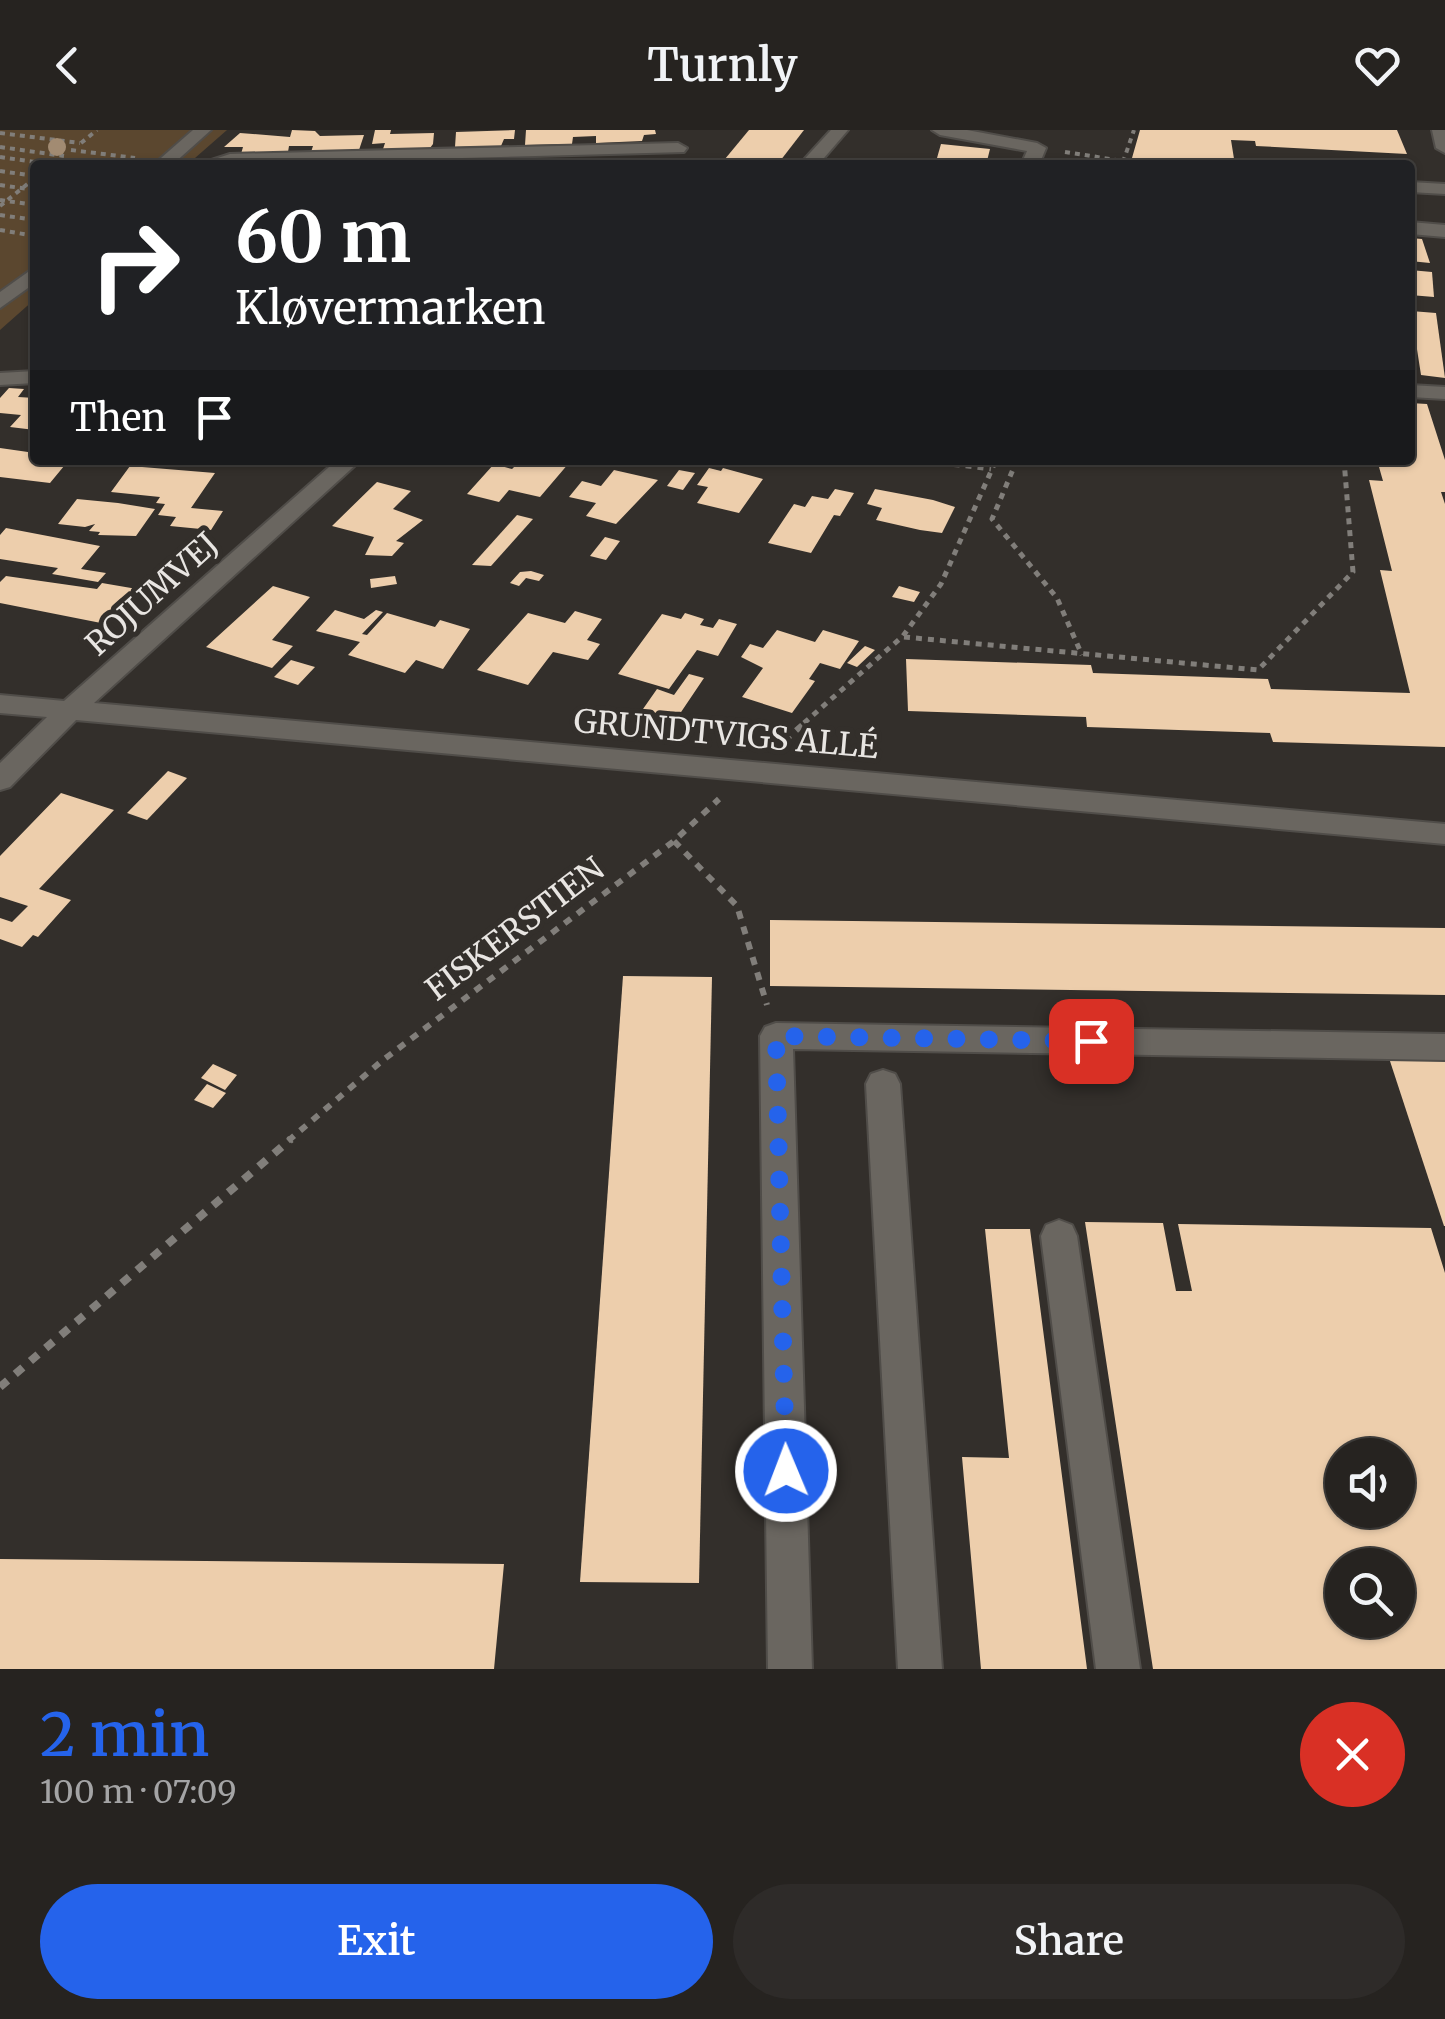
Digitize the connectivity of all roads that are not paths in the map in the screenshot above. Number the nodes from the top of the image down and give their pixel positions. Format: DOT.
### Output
graph roads {
  1 [pos="203,130"];
  2 [pos="840,130"];
  3 [pos="940,130"];
  4 [pos="1440,130"];
  5 [pos="1445,148"];
  6 [pos="1033,156"];
  7 [pos="168,160"];
  8 [pos="230,160"];
  9 [pos="665,160"];
  10 [pos="813,160"];
  11 [pos="1415,187"];
  12 [pos="1445,189"];
  13 [pos="1415,228"];
  14 [pos="1445,231"];
  15 [pos="30,276"];
  16 [pos="0,302"];
  17 [pos="30,377"];
  18 [pos="0,379"];
  19 [pos="1415,391"];
  20 [pos="1445,393"];
  21 [pos="344,465"];
  22 [pos="0,704"];
  23 [pos="70,710"];
  24 [pos="0,780"];
  25 [pos="1445,834"];
  26 [pos="1445,1047"];
  27 [pos="883,1084"];
  28 [pos="1059,1236"];
  29 [pos="790,1669"];
  30 [pos="920,1669"];
  31 [pos="1118,1669"];
  1 -- 7 [label="street"];
  2 -- 10 [label="street"];
  3 -- 6 [label="street"];
  4 -- 5 [label="street"];
  8 -- 9 [label="street"];
  11 -- 12 [label="street"];
  13 -- 14 [label="street"];
  15 -- 16 [label="street"];
  17 -- 18 [label="street"];
  19 -- 20 [label="street"];
  21 -- 23 [label="street, ROJUMVEJ"];
  22 -- 23 [label="street, GRUNDTVIGS ALLÉ"];
  23 -- 24 [label="street, ROJUMVEJ"];
  23 -- 25 [label="street, GRUNDTVIGS ALLÉ"];
  26 -- 29 [label="street"];
  27 -- 30 [label="street"];
  28 -- 31 [label="street"];
}
